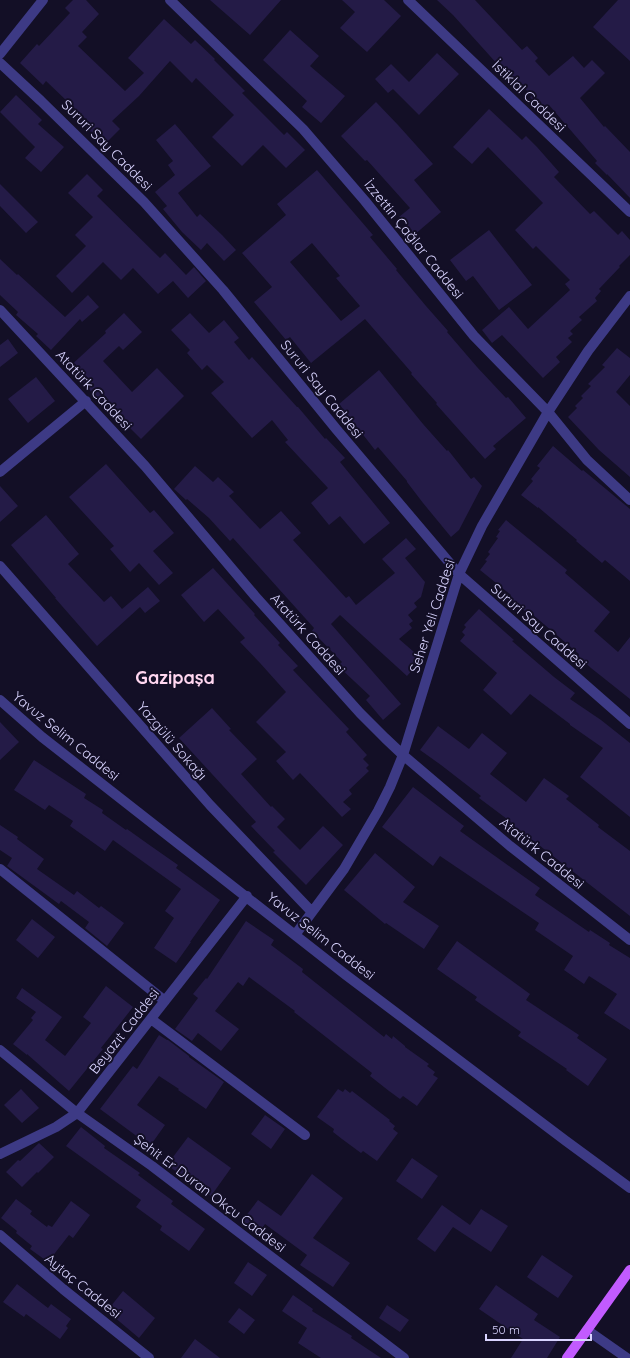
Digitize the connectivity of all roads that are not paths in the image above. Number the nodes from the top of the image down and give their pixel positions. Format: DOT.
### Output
graph roads {
  1 [pos="43,0"];
  2 [pos="170,0"];
  3 [pos="408,0"];
  4 [pos="0,54"];
  5 [pos="0,63"];
  6 [pos="630,212"];
  7 [pos="630,296"];
  8 [pos="0,310"];
  9 [pos="86,401"];
  10 [pos="548,412"];
  11 [pos="0,472"];
  12 [pos="630,500"];
  13 [pos="0,566"];
  14 [pos="459,574"];
  15 [pos="0,700"];
  16 [pos="630,724"];
  17 [pos="403,755"];
  18 [pos="0,869"];
  19 [pos="247,896"];
  20 [pos="312,912"];
  21 [pos="295,935"];
  22 [pos="630,940"];
  23 [pos="165,1001"];
  24 [pos="151,1020"];
  25 [pos="0,1050"];
  26 [pos="77,1113"];
  27 [pos="305,1135"];
  28 [pos="0,1154"];
  29 [pos="630,1188"];
  30 [pos="0,1235"];
  31 [pos="630,1270"];
  32 [pos="587,1330"];
  33 [pos="149,1358"];
  34 [pos="404,1358"];
  35 [pos="567,1358"];
  36 [pos="627,1358"];
  1 -- 4 [label="street"];
  2 -- 10 [label="street, İzzettin Çağlar Caddesi"];
  3 -- 6 [label="street, İstiklal Caddesi"];
  5 -- 14 [label="street, Sururi Say Caddesi"];
  7 -- 10 [label="street, Seher Yeli Caddesi"];
  8 -- 9 [label="street, Atatürk Caddesi"];
  9 -- 11 [label="street"];
  9 -- 17 [label="street, Atatürk Caddesi"];
  10 -- 12 [label="street, İzzettin Çağlar Caddesi"];
  10 -- 14 [label="street, Seher Yeli Caddesi"];
  13 -- 20 [label="street, Yazgülü Sokağı"];
  14 -- 16 [label="street, Sururi Say Caddesi"];
  14 -- 17 [label="street, Seher Yeli Caddesi"];
  15 -- 19 [label="street, Yavuz Selim Caddesi"];
  17 -- 20 [label="street, Seher Yeli Caddesi"];
  17 -- 22 [label="street, Atatürk Caddesi"];
  18 -- 23 [label="street"];
  19 -- 21 [label="street, Yavuz Selim Caddesi"];
  19 -- 23 [label="street, Beyazıt Caddesi"];
  20 -- 21 [label="street, Seher Yeli Caddesi"];
  21 -- 29 [label="street, Yavuz Selim Caddesi"];
  23 -- 24 [label="street, Beyazıt Caddesi"];
  24 -- 26 [label="street, Beyazıt Caddesi"];
  24 -- 27 [label="street"];
  25 -- 26 [label="street, Şehit Er Duran Okçu Caddesi"];
  26 -- 28 [label="street, Beyazıt Caddesi"];
  26 -- 34 [label="street, Şehit Er Duran Okçu Caddesi"];
  30 -- 33 [label="street, Aytaç Caddesi"];
  31 -- 32 [label="main road"];
  32 -- 35 [label="main road"];
  32 -- 36 [label="street"];
}
